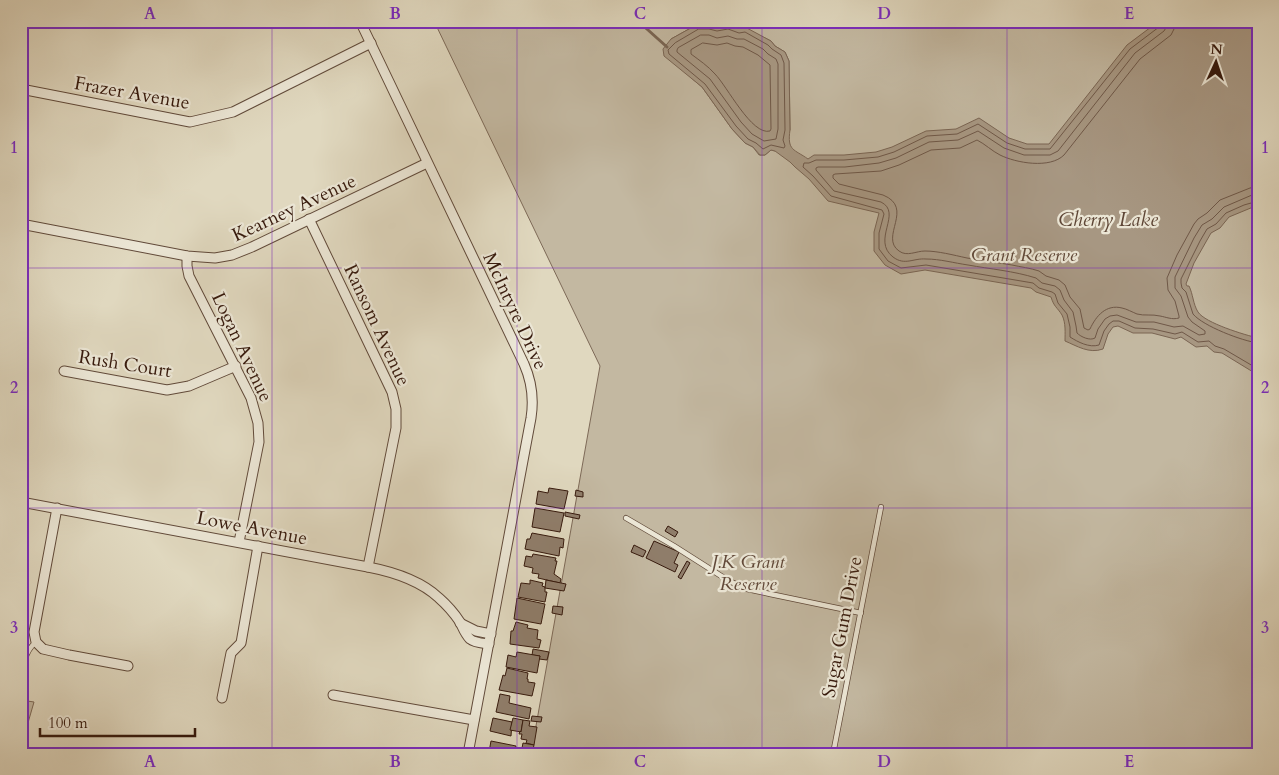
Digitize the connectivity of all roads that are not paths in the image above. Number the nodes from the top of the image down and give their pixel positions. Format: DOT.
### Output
graph roads {
  1 [pos="360,21"];
  2 [pos="370,43"];
  3 [pos="21,89"];
  4 [pos="427,163"];
  5 [pos="309,219"];
  6 [pos="21,224"];
  7 [pos="187,256"];
  8 [pos="236,366"];
  9 [pos="64,371"];
  10 [pos="21,502"];
  11 [pos="881,507"];
  12 [pos="57,508"];
  13 [pos="626,518"];
  14 [pos="240,542"];
  15 [pos="258,546"];
  16 [pos="368,567"];
  17 [pos="861,613"];
  18 [pos="460,622"];
  19 [pos="491,634"];
  20 [pos="36,642"];
  21 [pos="488,644"];
  22 [pos="128,666"];
  23 [pos="333,695"];
  24 [pos="22,696"];
  25 [pos="222,698"];
  26 [pos="474,720"];
  27 [pos="468,754"];
  28 [pos="833,754"];
  1 -- 2 [label="street, McIntyre Drive"];
  2 -- 3 [label="street, Frazer Avenue"];
  2 -- 4 [label="street, McIntyre Drive"];
  4 -- 5 [label="street, Kearney Avenue"];
  4 -- 19 [label="street, McIntyre Drive"];
  5 -- 7 [label="street, Kearney Avenue"];
  5 -- 16 [label="street, Ransom Avenue"];
  6 -- 7 [label="street, Kearney Avenue"];
  7 -- 8 [label="street, Logan Avenue"];
  8 -- 9 [label="street, Rush Court"];
  8 -- 14 [label="street, Logan Avenue"];
  10 -- 12 [label="street, Lowe Avenue"];
  11 -- 17 [label="lane, Sugar Gum Drive"];
  12 -- 14 [label="street, Lowe Avenue"];
  12 -- 20 [label="street"];
  13 -- 17 [label="lane"];
  14 -- 15 [label="street, Lowe Avenue"];
  15 -- 16 [label="street, Lowe Avenue"];
  15 -- 25 [label="street"];
  16 -- 18 [label="street, Lowe Avenue"];
  17 -- 28 [label="lane, Sugar Gum Drive"];
  18 -- 19 [label="street, Lowe Avenue"];
  18 -- 21 [label="street, Lowe Avenue"];
  19 -- 21 [label="street, McIntyre Drive"];
  20 -- 22 [label="street"];
  20 -- 24 [label="lane"];
  21 -- 26 [label="street, McIntyre Drive"];
  23 -- 26 [label="street"];
  26 -- 27 [label="street, McIntyre Drive"];
}
